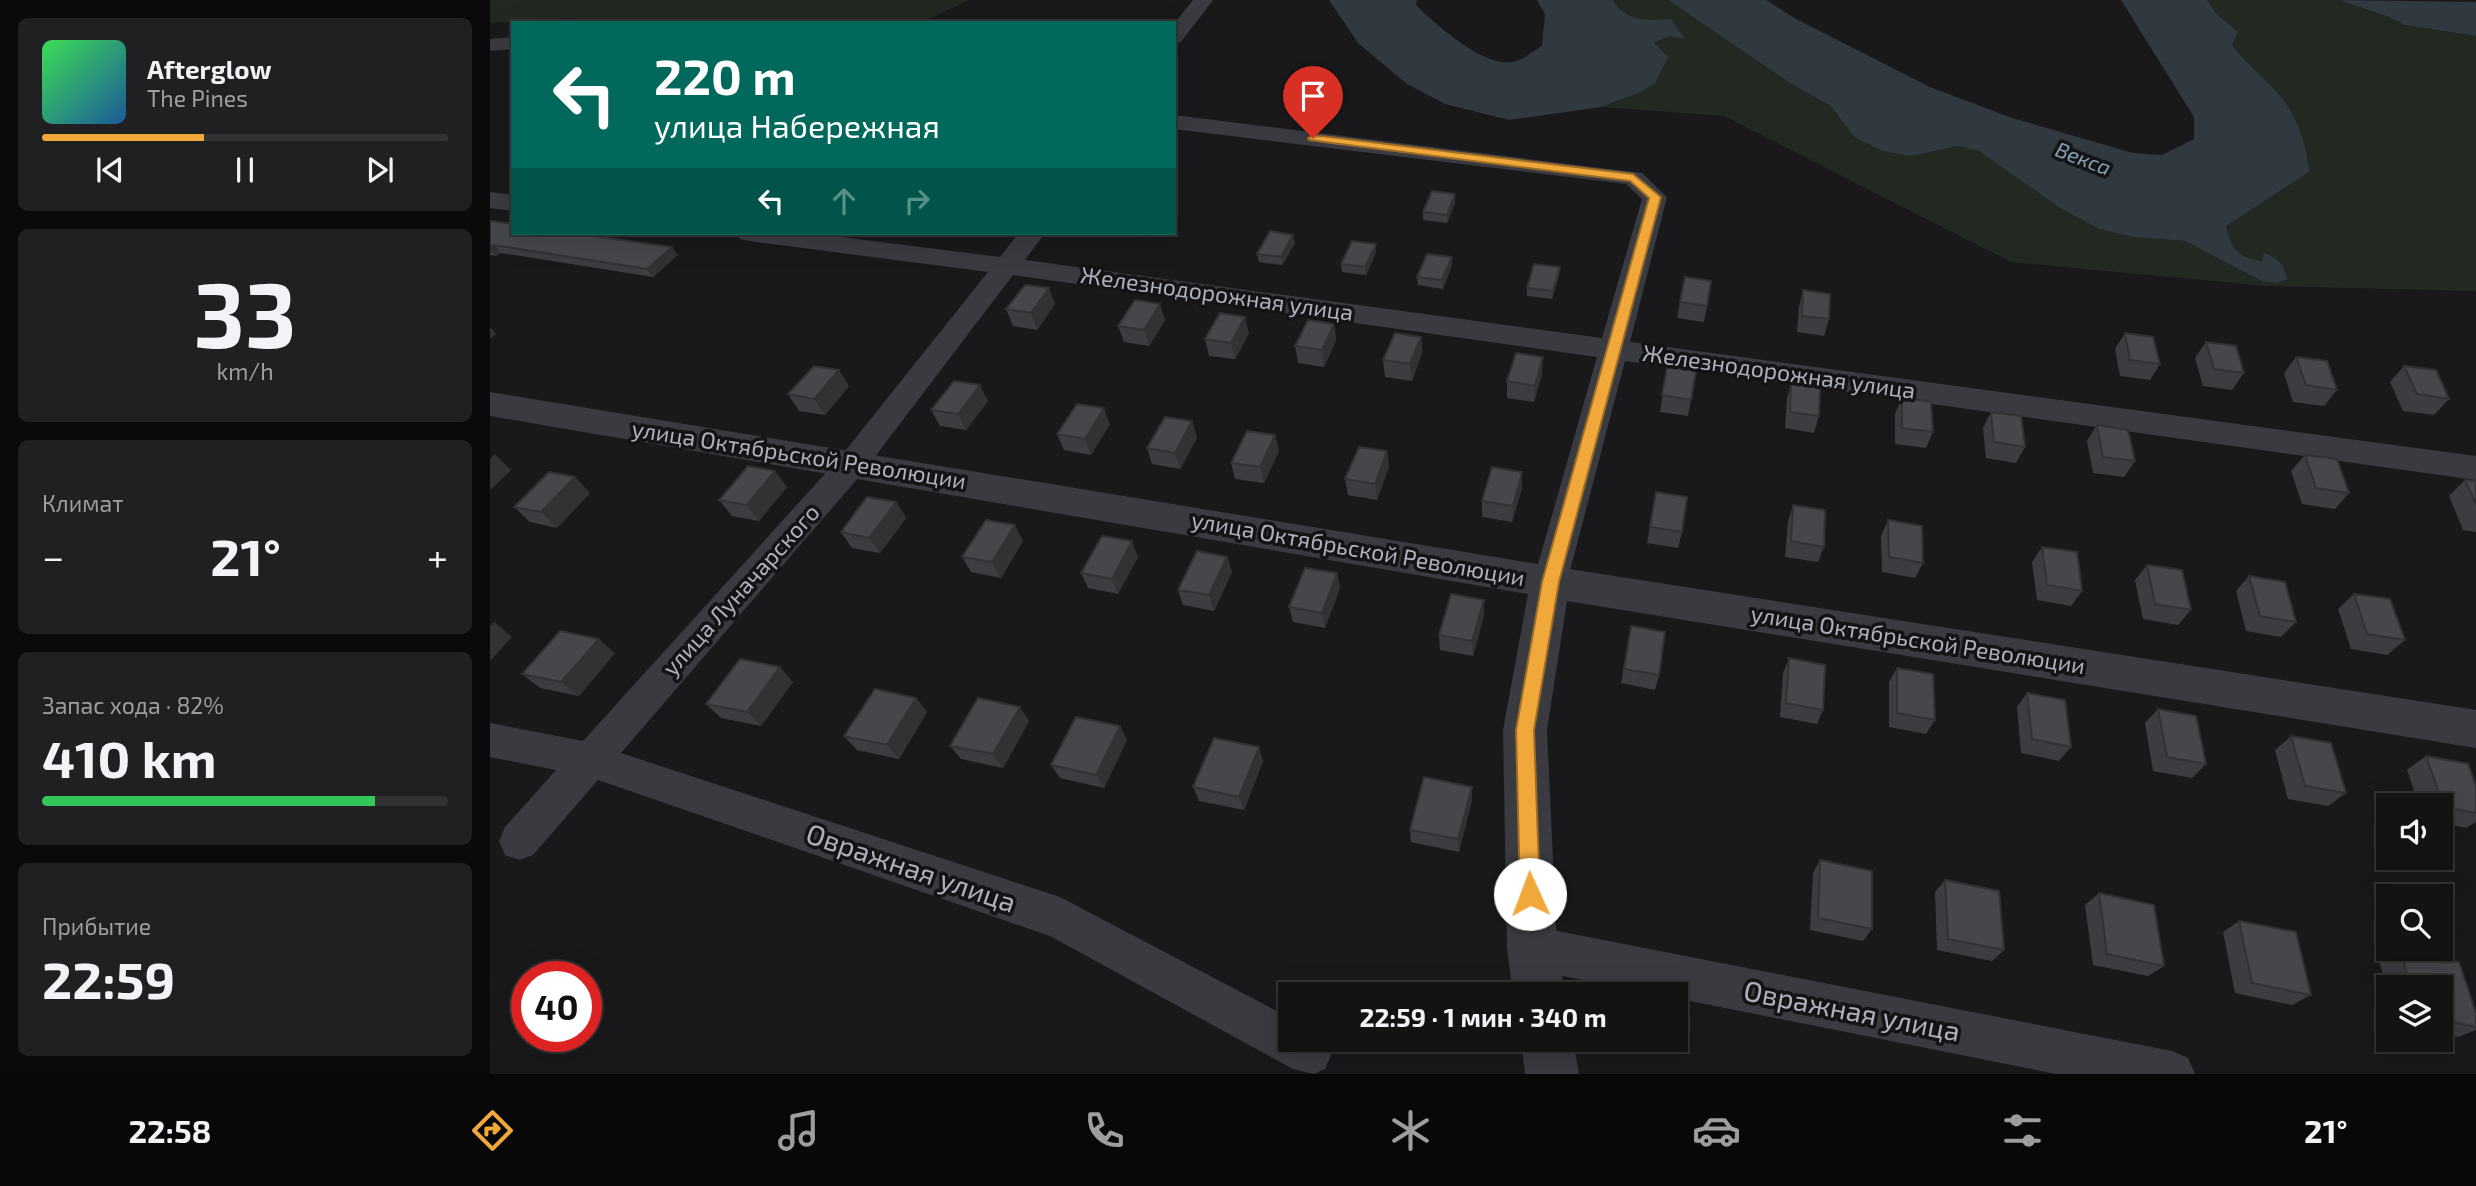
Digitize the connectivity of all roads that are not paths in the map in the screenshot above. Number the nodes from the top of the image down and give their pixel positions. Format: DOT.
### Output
graph roads {
  1 [pos="1203,0"];
  2 [pos="1176,35"];
  3 [pos="511,43"];
  4 [pos="490,45"];
  5 [pos="1176,122"];
  6 [pos="490,200"];
  7 [pos="511,203"];
  8 [pos="765,235"];
  9 [pos="1031,235"];
  10 [pos="1008,266"];
  11 [pos="1614,349"];
  12 [pos="490,404"];
  13 [pos="853,463"];
  14 [pos="2476,468"];
  15 [pos="1550,582"];
  16 [pos="2476,729"];
  17 [pos="490,740"];
  18 [pos="591,760"];
  19 [pos="519,841"];
  20 [pos="1536,971"];
  21 [pos="1548,1052"];
  22 [pos="1310,1053"];
  23 [pos="1552,1074"];
  24 [pos="2172,1074"];
  1 -- 2 [label="street"];
  3 -- 4 [label="street"];
  5 -- 11 [label="street"];
  6 -- 7 [label="street"];
  8 -- 10 [label="street, Железнодорожная улица"];
  9 -- 10 [label="street, улица Луначарского"];
  10 -- 11 [label="street, Железнодорожная улица"];
  10 -- 13 [label="street, улица Луначарского"];
  11 -- 14 [label="street, Железнодорожная улица"];
  11 -- 15 [label="street"];
  12 -- 13 [label="street, улица Октябрьской Революции"];
  13 -- 15 [label="street, улица Октябрьской Революции"];
  13 -- 18 [label="street, улица Луначарского"];
  15 -- 16 [label="street, улица Октябрьской Революции"];
  15 -- 20 [label="street"];
  17 -- 18 [label="street, Овражная улица"];
  18 -- 19 [label="street, улица Луначарского"];
  18 -- 22 [label="street, Овражная улица"];
  20 -- 24 [label="street, Овражная улица"];
  21 -- 23 [label="street"];
}
